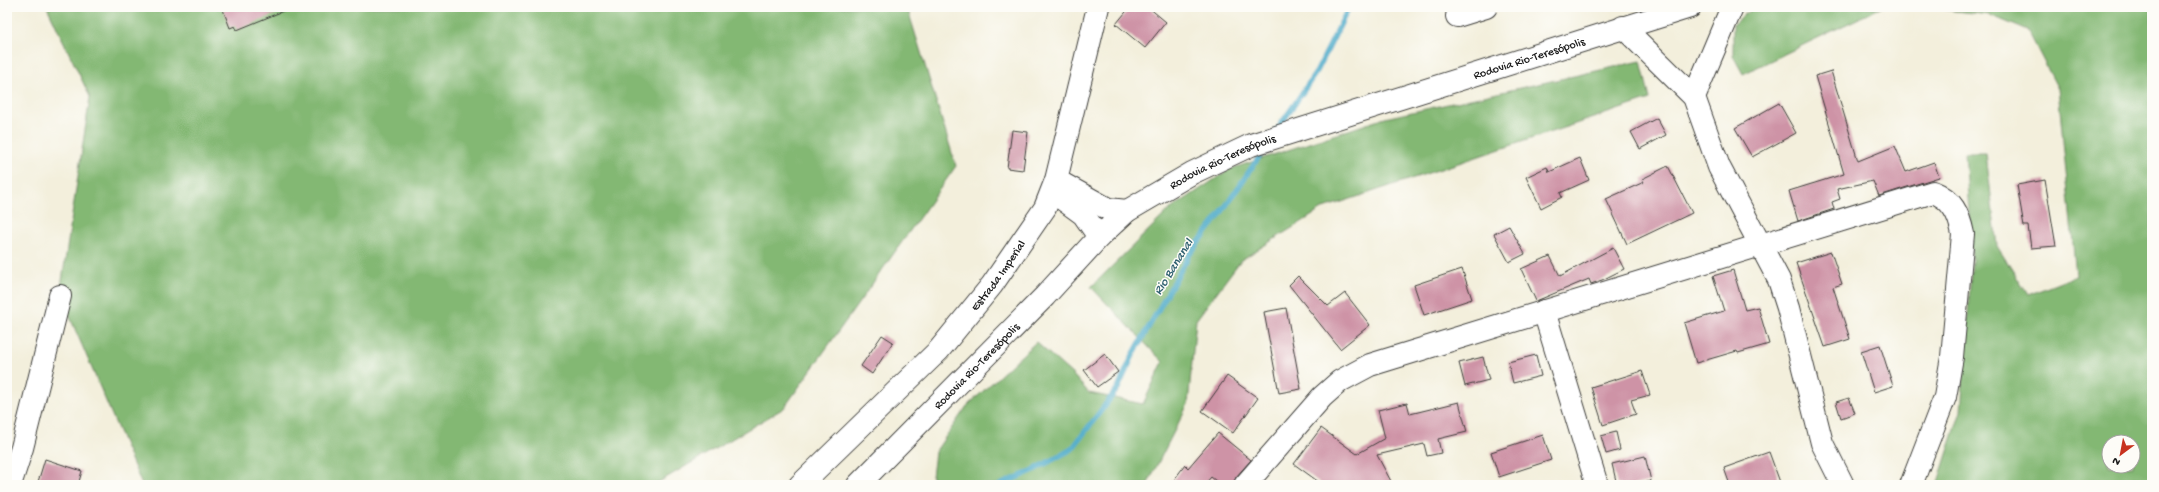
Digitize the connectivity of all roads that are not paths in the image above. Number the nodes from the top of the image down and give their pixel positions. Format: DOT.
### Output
graph roads {
  1 [pos="1098,7"];
  2 [pos="1486,7"];
  3 [pos="1690,7"];
  4 [pos="1732,7"];
  5 [pos="1457,16"];
  6 [pos="1623,27"];
  7 [pos="1694,96"];
  8 [pos="1055,186"];
  9 [pos="1127,211"];
  10 [pos="1099,237"];
  11 [pos="1761,245"];
  12 [pos="60,296"];
  13 [pos="1544,311"];
  14 [pos="10,485"];
  15 [pos="800,485"];
  16 [pos="858,485"];
  17 [pos="1245,485"];
  18 [pos="1598,485"];
  19 [pos="1843,485"];
  20 [pos="1911,485"];
  1 -- 8 [label="main road, Estrada Imperial"];
  2 -- 5 [label="main road"];
  3 -- 6 [label="main road, Rodovia Rio-Teresópolis"];
  4 -- 7 [label="main road"];
  6 -- 7 [label="main road"];
  6 -- 9 [label="main road, Rodovia Rio-Teresópolis"];
  7 -- 11 [label="main road"];
  8 -- 9 [label="main road"];
  8 -- 10 [label="main road"];
  8 -- 15 [label="main road, Estrada Imperial"];
  9 -- 10 [label="main road, Rodovia Rio-Teresópolis"];
  10 -- 16 [label="main road, Rodovia Rio-Teresópolis"];
  11 -- 13 [label="main road"];
  11 -- 19 [label="main road"];
  11 -- 20 [label="main road"];
  12 -- 14 [label="main road"];
  13 -- 17 [label="main road"];
  13 -- 18 [label="main road"];
}
